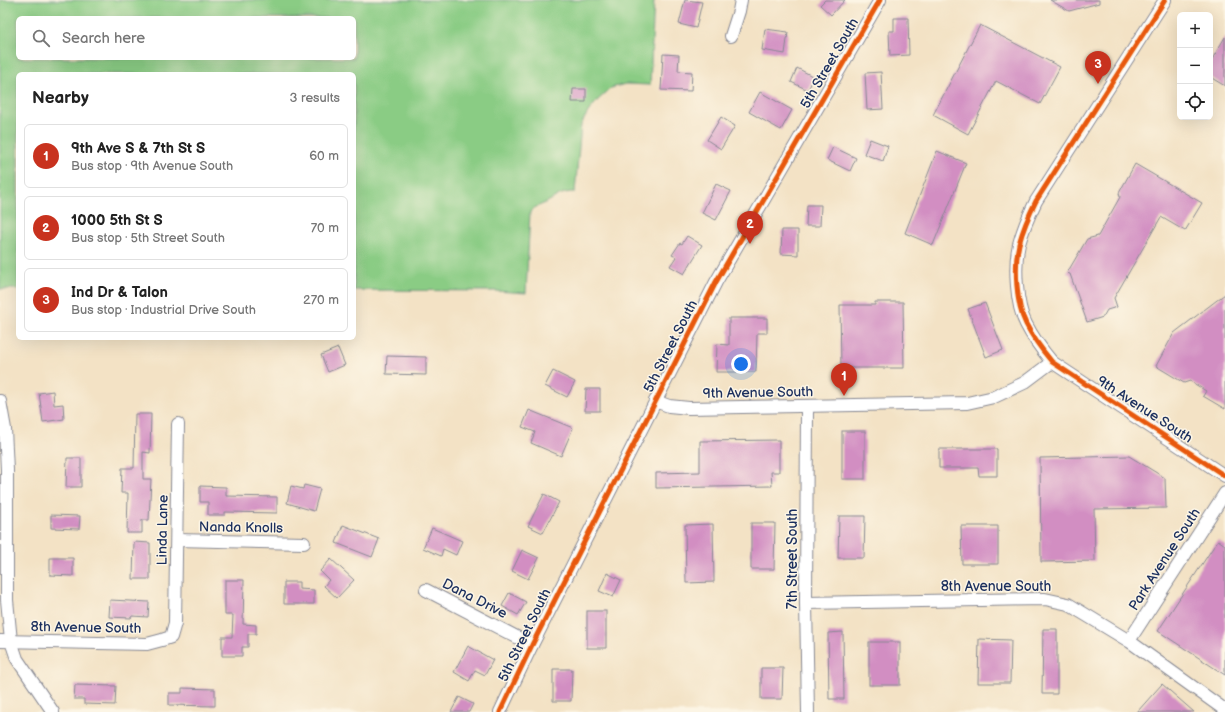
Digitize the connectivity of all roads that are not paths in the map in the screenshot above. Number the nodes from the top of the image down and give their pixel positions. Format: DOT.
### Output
graph roads {
  1 [pos="740,0"];
  2 [pos="880,0"];
  3 [pos="1165,0"];
  4 [pos="731,36"];
  5 [pos="1052,362"];
  6 [pos="655,401"];
  7 [pos="0,402"];
  8 [pos="807,406"];
  9 [pos="178,424"];
  10 [pos="1225,476"];
  11 [pos="1225,493"];
  12 [pos="177,540"];
  13 [pos="304,543"];
  14 [pos="426,590"];
  15 [pos="806,603"];
  16 [pos="171,636"];
  17 [pos="5,641"];
  18 [pos="1128,641"];
  19 [pos="532,645"];
  20 [pos="1225,710"];
  21 [pos="53,712"];
  22 [pos="500,712"];
  23 [pos="808,712"];
  1 -- 4 [label="street"];
  2 -- 6 [label="street, 5th Street South"];
  3 -- 5 [label="street"];
  5 -- 8 [label="street, 9th Avenue South"];
  5 -- 10 [label="street, 9th Avenue South"];
  6 -- 8 [label="street, 9th Avenue South"];
  6 -- 19 [label="street, 5th Street South"];
  7 -- 17 [label="street"];
  8 -- 15 [label="street, 7th Street South"];
  9 -- 12 [label="street, Linda Lane"];
  11 -- 18 [label="street, Park Avenue South"];
  12 -- 13 [label="street, Nanda Knolls"];
  12 -- 16 [label="street, Linda Lane"];
  14 -- 19 [label="street, Dana Drive"];
  15 -- 18 [label="street, 8th Avenue South"];
  15 -- 23 [label="street, 7th Street South"];
  16 -- 17 [label="street, 8th Avenue South"];
  17 -- 21 [label="street"];
  18 -- 20 [label="street, 8th Avenue South"];
  19 -- 22 [label="street, 5th Street South"];
}
